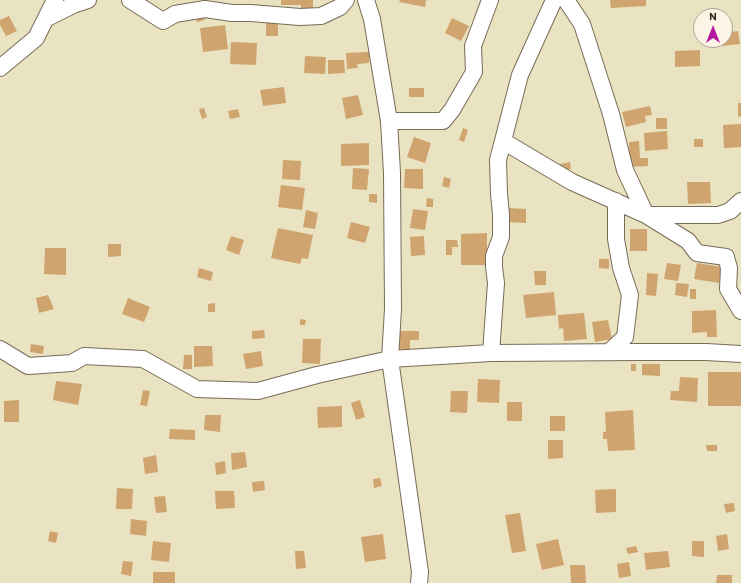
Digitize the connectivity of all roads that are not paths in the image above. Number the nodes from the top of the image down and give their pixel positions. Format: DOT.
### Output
graph roads {
  1 [pos="55,0"];
  2 [pos="88,0"];
  3 [pos="130,0"];
  4 [pos="346,0"];
  5 [pos="366,0"];
  6 [pos="490,0"];
  7 [pos="554,0"];
  8 [pos="566,0"];
  9 [pos="47,18"];
  10 [pos="0,68"];
  11 [pos="389,121"];
  12 [pos="503,141"];
  13 [pos="616,201"];
  14 [pos="741,201"];
  15 [pos="646,215"];
  16 [pos="741,311"];
  17 [pos="0,349"];
  18 [pos="609,352"];
  19 [pos="491,353"];
  20 [pos="741,354"];
  21 [pos="390,359"];
  22 [pos="419,583"];
  1 -- 9 [label="street"];
  2 -- 9 [label="street"];
  3 -- 4 [label="street"];
  5 -- 11 [label="street"];
  6 -- 11 [label="street"];
  7 -- 12 [label="street"];
  8 -- 15 [label="street"];
  9 -- 10 [label="street"];
  11 -- 21 [label="street"];
  12 -- 13 [label="street"];
  12 -- 19 [label="street"];
  13 -- 15 [label="street"];
  13 -- 18 [label="street"];
  14 -- 15 [label="street"];
  15 -- 16 [label="street"];
  17 -- 21 [label="street"];
  18 -- 19 [label="street"];
  18 -- 20 [label="street"];
  19 -- 21 [label="street"];
  21 -- 22 [label="street"];
}
